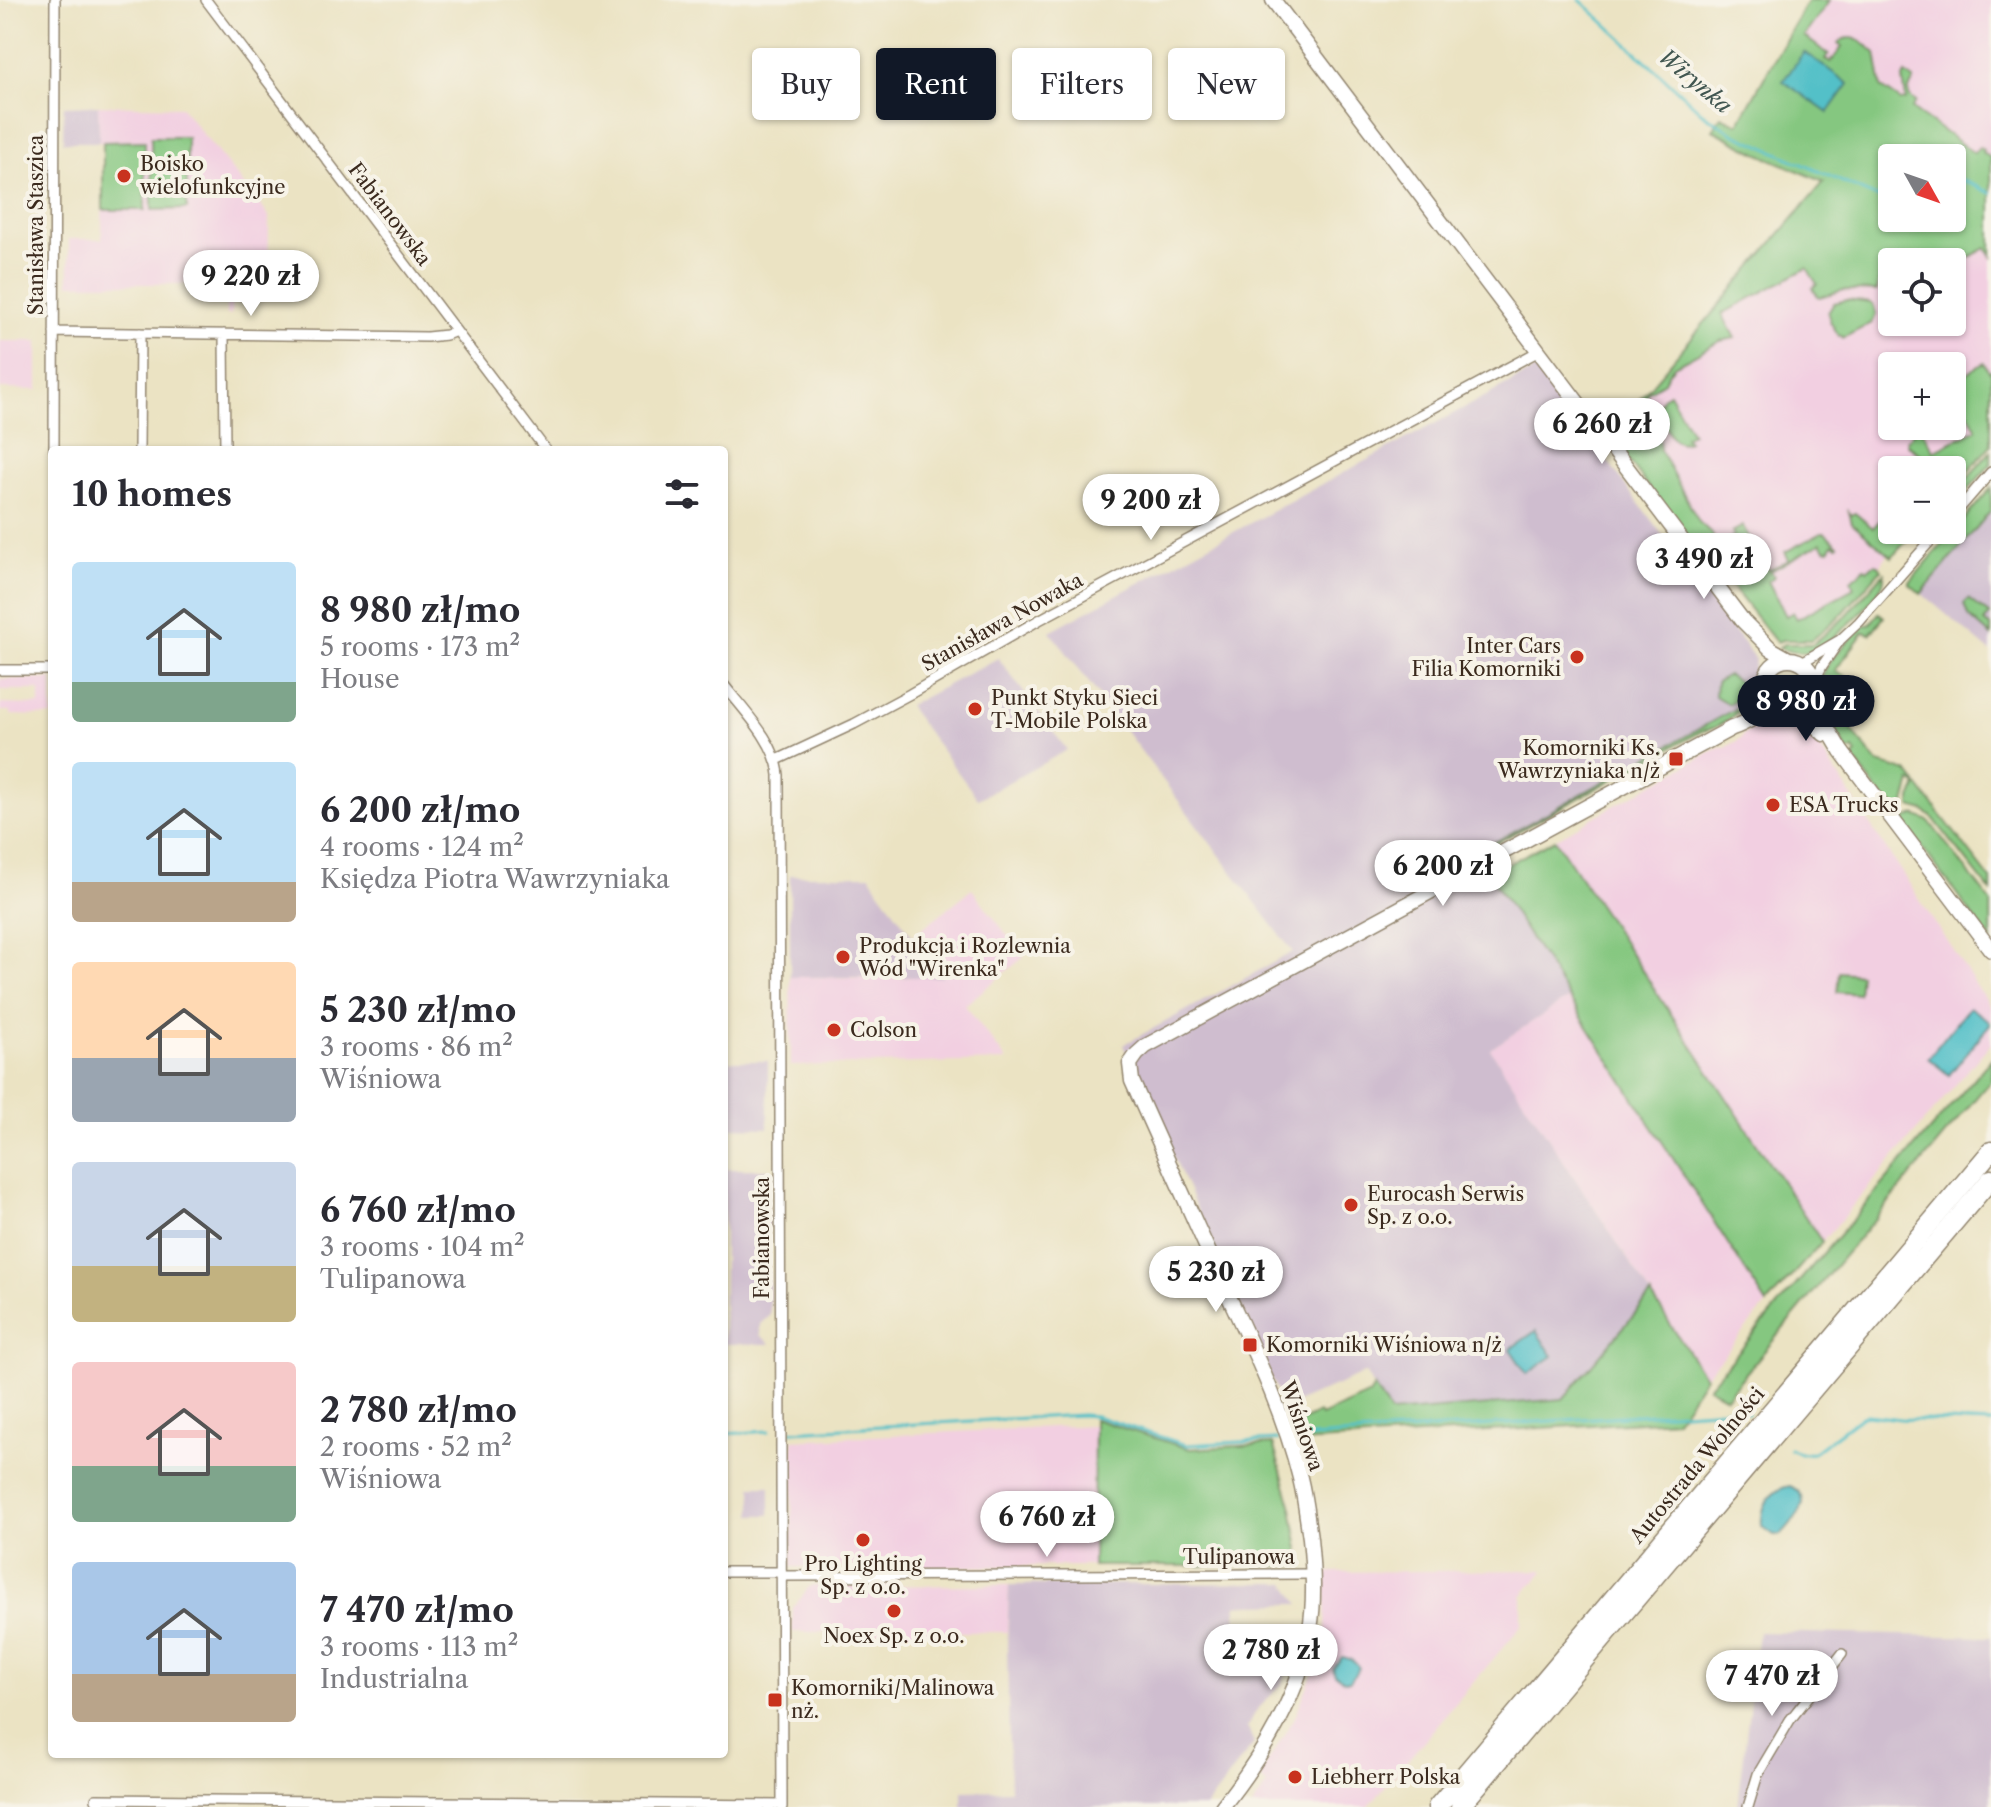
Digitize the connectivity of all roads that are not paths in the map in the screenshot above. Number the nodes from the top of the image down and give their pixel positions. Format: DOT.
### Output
graph roads {
  1 [pos="55,0"];
  2 [pos="206,0"];
  3 [pos="1273,0"];
  4 [pos="456,331"];
  5 [pos="54,332"];
  6 [pos="140,333"];
  7 [pos="224,334"];
  8 [pos="1539,351"];
  9 [pos="54,446"];
  10 [pos="139,446"];
  11 [pos="225,446"];
  12 [pos="543,446"];
  13 [pos="1991,472"];
  14 [pos="1966,501"];
  15 [pos="1928,544"];
  16 [pos="1743,621"];
  17 [pos="1840,640"];
  18 [pos="1794,660"];
  19 [pos="1769,669"];
  20 [pos="0,670"];
  21 [pos="48,670"];
  22 [pos="1765,688"];
  23 [pos="1812,689"];
  24 [pos="728,690"];
  25 [pos="1779,705"];
  26 [pos="1795,707"];
  27 [pos="1732,728"];
  28 [pos="1841,751"];
  29 [pos="777,760"];
  30 [pos="1991,950"];
  31 [pos="1991,1151"];
  32 [pos="1991,1179"];
  33 [pos="728,1572"];
  34 [pos="781,1574"];
  35 [pos="1313,1574"];
  36 [pos="1842,1654"];
  37 [pos="96,1799"];
  38 [pos="782,1806"];
  39 [pos="1222,1807"];
  40 [pos="1437,1807"];
  41 [pos="1460,1807"];
  42 [pos="1748,1807"];
  1 -- 5 [label="street, Stanisława Staszica"];
  2 -- 4 [label="street, Fabianowska"];
  3 -- 8 [label="street"];
  4 -- 7 [label="street"];
  4 -- 12 [label="street, Fabianowska"];
  5 -- 6 [label="street"];
  5 -- 9 [label="street, Stanisława Staszica"];
  6 -- 7 [label="street"];
  6 -- 10 [label="street"];
  7 -- 11 [label="street"];
  8 -- 16 [label="street"];
  8 -- 29 [label="street, Stanisława Nowaka"];
  13 -- 14 [label="street"];
  15 -- 17 [label="street"];
  16 -- 18 [label="street"];
  16 -- 19 [label="street"];
  17 -- 18 [label="street"];
  17 -- 23 [label="street"];
  18 -- 19 [label="street"];
  18 -- 23 [label="street"];
  19 -- 22 [label="street"];
  20 -- 21 [label="street"];
  22 -- 25 [label="street"];
  22 -- 27 [label="street"];
  23 -- 26 [label="street"];
  23 -- 28 [label="street"];
  24 -- 29 [label="street, Fabianowska"];
  25 -- 26 [label="street"];
  25 -- 27 [label="street"];
  26 -- 28 [label="street"];
  27 -- 35 [label="street, Wiśniowa"];
  28 -- 30 [label="street"];
  29 -- 34 [label="street, Fabianowska"];
  31 -- 40 [label="highway, Autostrada Wolności"];
  32 -- 41 [label="highway, Autostrada Wolności"];
  33 -- 34 [label="street, Tulipanowa"];
  34 -- 35 [label="street, Tulipanowa"];
  34 -- 38 [label="street, Fabianowska"];
  35 -- 39 [label="street, Wiśniowa"];
  36 -- 42 [label="street"];
  37 -- 38 [label="street"];
}
